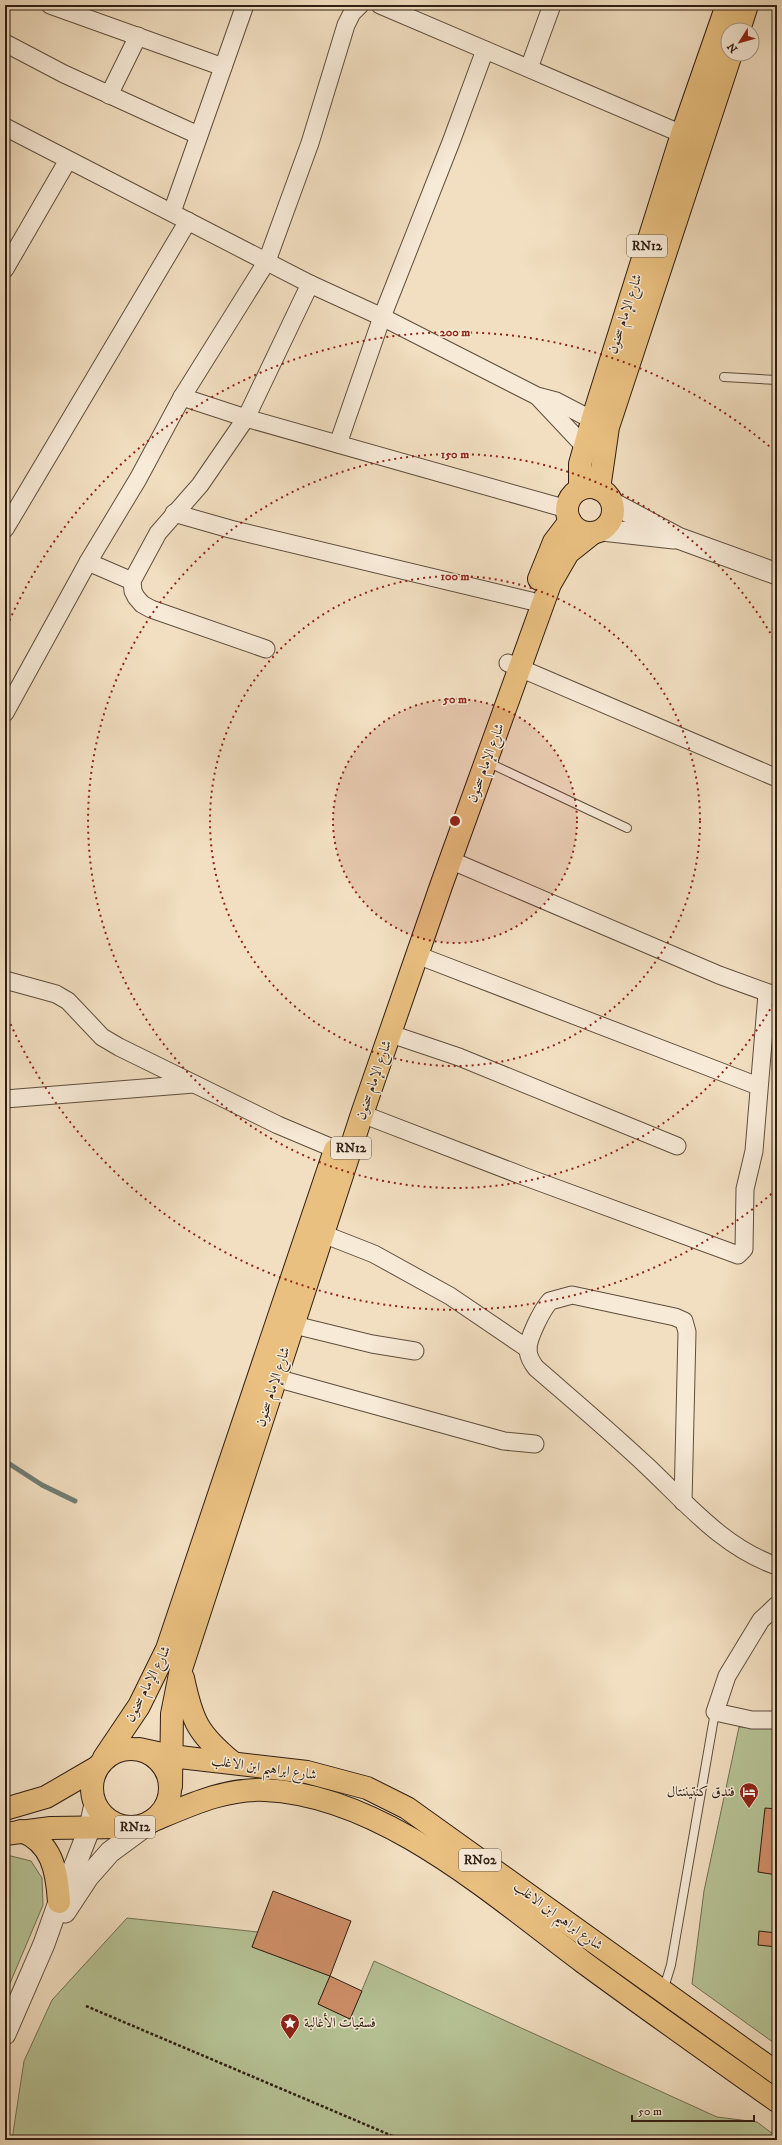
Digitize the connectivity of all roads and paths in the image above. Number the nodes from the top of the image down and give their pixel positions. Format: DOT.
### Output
graph roads {
  1 [pos="50,5"];
  2 [pos="244,5"];
  3 [pos="360,5"];
  4 [pos="380,5"];
  5 [pos="552,5"];
  6 [pos="727,5"];
  7 [pos="747,5"];
  8 [pos="742,22"];
  9 [pos="138,36"];
  10 [pos="5,43"];
  11 [pos="485,50"];
  12 [pos="728,62"];
  13 [pos="223,67"];
  14 [pos="529,68"];
  15 [pos="109,95"];
  16 [pos="5,127"];
  17 [pos="682,134"];
  18 [pos="198,135"];
  19 [pos="68,160"];
  20 [pos="172,212"];
  21 [pos="188,221"];
  22 [pos="267,261"];
  23 [pos="5,269"];
  24 [pos="310,284"];
  25 [pos="382,317"];
  26 [pos="724,377"];
  27 [pos="777,380"];
  28 [pos="537,396"];
  29 [pos="182,397"];
  30 [pos="246,418"];
  31 [pos="600,424"];
  32 [pos="338,444"];
  33 [pos="585,447"];
  34 [pos="597,494"];
  35 [pos="174,513"];
  36 [pos="569,515"];
  37 [pos="7,520"];
  38 [pos="598,531"];
  39 [pos="678,538"];
  40 [pos="88,562"];
  41 [pos="777,574"];
  42 [pos="132,581"];
  43 [pos="531,601"];
  44 [pos="266,649"];
  45 [pos="514,666"];
  46 [pos="5,713"];
  47 [pos="487,762"];
  48 [pos="777,778"];
  49 [pos="627,828"];
  50 [pos="450,860"];
  51 [pos="417,954"];
  52 [pos="5,980"];
  53 [pos="772,995"];
  54 [pos="391,1034"];
  55 [pos="194,1084"];
  56 [pos="758,1086"];
  57 [pos="5,1099"];
  58 [pos="362,1114"];
  59 [pos="677,1146"];
  60 [pos="335,1149"];
  61 [pos="323,1234"];
  62 [pos="286,1323"];
  63 [pos="528,1349"];
  64 [pos="415,1351"];
  65 [pos="268,1376"];
  66 [pos="535,1444"];
  67 [pos="683,1502"];
  68 [pos="777,1566"];
  69 [pos="777,1605"];
  70 [pos="181,1669"];
  71 [pos="715,1712"];
  72 [pos="777,1720"];
  73 [pos="140,1749"];
  74 [pos="171,1756"];
  75 [pos="232,1762"];
  76 [pos="100,1763"];
  77 [pos="170,1786"];
  78 [pos="95,1804"];
  79 [pos="5,1809"];
  80 [pos="151,1822"];
  81 [pos="90,1827"];
  82 [pos="123,1827"];
  83 [pos="13,1833"];
  84 [pos="59,1902"];
  85 [pos="44,1944"];
  86 [pos="663,1991"];
  87 [pos="86,2006"];
  88 [pos="5,2034"];
  89 [pos="777,2073"];
  90 [pos="777,2101"];
  91 [pos="402,2140"];
  92 [pos="596,2140"];
  93 [pos="607,2140"];
  1 -- 9 [label="street"];
  2 -- 13 [label="street"];
  3 -- 22 [label="street"];
  4 -- 11 [label="street"];
  5 -- 14 [label="street"];
  6 -- 17 [label="main road, شارع الإمام سحنون / RN12"];
  7 -- 8 [label="main road"];
  9 -- 13 [label="street"];
  9 -- 15 [label="street"];
  10 -- 15 [label="street"];
  11 -- 14 [label="street"];
  11 -- 25 [label="street"];
  12 -- 31 [label="main road, شارع الإمام سحنون / RN12"];
  13 -- 18 [label="street"];
  14 -- 17 [label="street"];
  15 -- 18 [label="street"];
  16 -- 19 [label="street"];
  17 -- 31 [label="main road, شارع الإمام سحنون / RN12"];
  18 -- 20 [label="street"];
  19 -- 20 [label="street"];
  19 -- 23 [label="street"];
  20 -- 21 [label="street"];
  21 -- 22 [label="street"];
  21 -- 37 [label="street"];
  22 -- 24 [label="street"];
  22 -- 29 [label="street"];
  24 -- 25 [label="street"];
  24 -- 30 [label="street"];
  25 -- 28 [label="street"];
  25 -- 32 [label="street"];
  26 -- 27 [label="lane"];
  28 -- 31 [label="street"];
  28 -- 33 [label="street"];
  29 -- 30 [label="street"];
  29 -- 40 [label="street"];
  30 -- 32 [label="street"];
  30 -- 35 [label="street"];
  31 -- 33 [label="main road, شارع الإمام سحنون / RN12"];
  31 -- 34 [label="main road, شارع الإمام سحنون / RN12"];
  32 -- 36 [label="street"];
  33 -- 34 [label="main road, شارع الإمام سحنون / RN12"];
  34 -- 36 [label="main road, RN12"];
  34 -- 38 [label="main road, RN12"];
  34 -- 39 [label="street"];
  35 -- 42 [label="street"];
  35 -- 43 [label="street"];
  36 -- 38 [label="main road"];
  36 -- 43 [label="main road, شارع الإمام سحنون / RN12"];
  38 -- 39 [label="street"];
  38 -- 45 [label="main road, شارع الإمام سحنون / RN12"];
  39 -- 41 [label="street"];
  40 -- 42 [label="street"];
  40 -- 46 [label="street"];
  42 -- 44 [label="street"];
  43 -- 45 [label="main road, شارع الإمام سحنون / RN12"];
  45 -- 47 [label="main road, شارع الإمام سحنون / RN12"];
  45 -- 48 [label="street"];
  45 -- 60 [label="main road, شارع الإمام سحنون / RN12"];
  47 -- 49 [label="lane"];
  47 -- 50 [label="main road, شارع الإمام سحنون / RN12"];
  50 -- 51 [label="main road, شارع الإمام سحنون / RN12"];
  50 -- 53 [label="street"];
  51 -- 54 [label="main road, شارع الإمام سحنون / RN12"];
  51 -- 56 [label="street"];
  52 -- 55 [label="street"];
  53 -- 56 [label="street"];
  54 -- 58 [label="main road, شارع الإمام سحنون / RN12"];
  54 -- 59 [label="street"];
  55 -- 57 [label="street"];
  55 -- 60 [label="street"];
  56 -- 58 [label="street"];
  58 -- 61 [label="main road, شارع الإمام سحنون / RN12"];
  60 -- 62 [label="main road, شارع الإمام سحنون / RN12"];
  61 -- 62 [label="main road, شارع الإمام سحنون / RN12"];
  61 -- 63 [label="street"];
  62 -- 64 [label="street"];
  62 -- 65 [label="main road, شارع الإمام سحنون / RN12"];
  63 -- 67 [label="street"];
  63 -- 67 [label="street"];
  65 -- 66 [label="street"];
  65 -- 70 [label="main road, شارع الإمام سحنون / RN12"];
  65 -- 76 [label="main road, شارع الإمام سحنون / RN12"];
  67 -- 68 [label="street"];
  69 -- 71 [label="street"];
  70 -- 74 [label="main road, شارع الإمام سحنون / RN12"];
  70 -- 75 [label="main road"];
  71 -- 72 [label="street"];
  71 -- 86 [label="lane"];
  73 -- 74 [label="main road, شارع ابراهيم ابن الاغلب / RN02"];
  73 -- 76 [label="main road"];
  73 -- 77 [label="main road, RN12"];
  74 -- 75 [label="main road, شارع ابراهيم ابن الاغلب / RN02"];
  74 -- 77 [label="main road, شارع الإمام سحنون / RN12"];
  75 -- 86 [label="main road, شارع ابراهيم ابن الاغلب / RN02"];
  76 -- 78 [label="main road, RN12"];
  76 -- 79 [label="main road"];
  77 -- 80 [label="main road, RN12"];
  78 -- 81 [label="street"];
  78 -- 82 [label="main road, RN12"];
  80 -- 82 [label="main road, RN12"];
  80 -- 85 [label="street"];
  80 -- 90 [label="main road, شارع ابراهيم ابن الاغلب / RN02"];
  81 -- 82 [label="main road"];
  81 -- 83 [label="main road"];
  81 -- 84 [label="street"];
  83 -- 84 [label="main road"];
  84 -- 85 [label="street"];
  85 -- 88 [label="street"];
  86 -- 89 [label="main road, شارع ابراهيم ابن الاغلب / RN02"];
  87 -- 91 [label="path"];
  92 -- 93 [label="path"];
}
